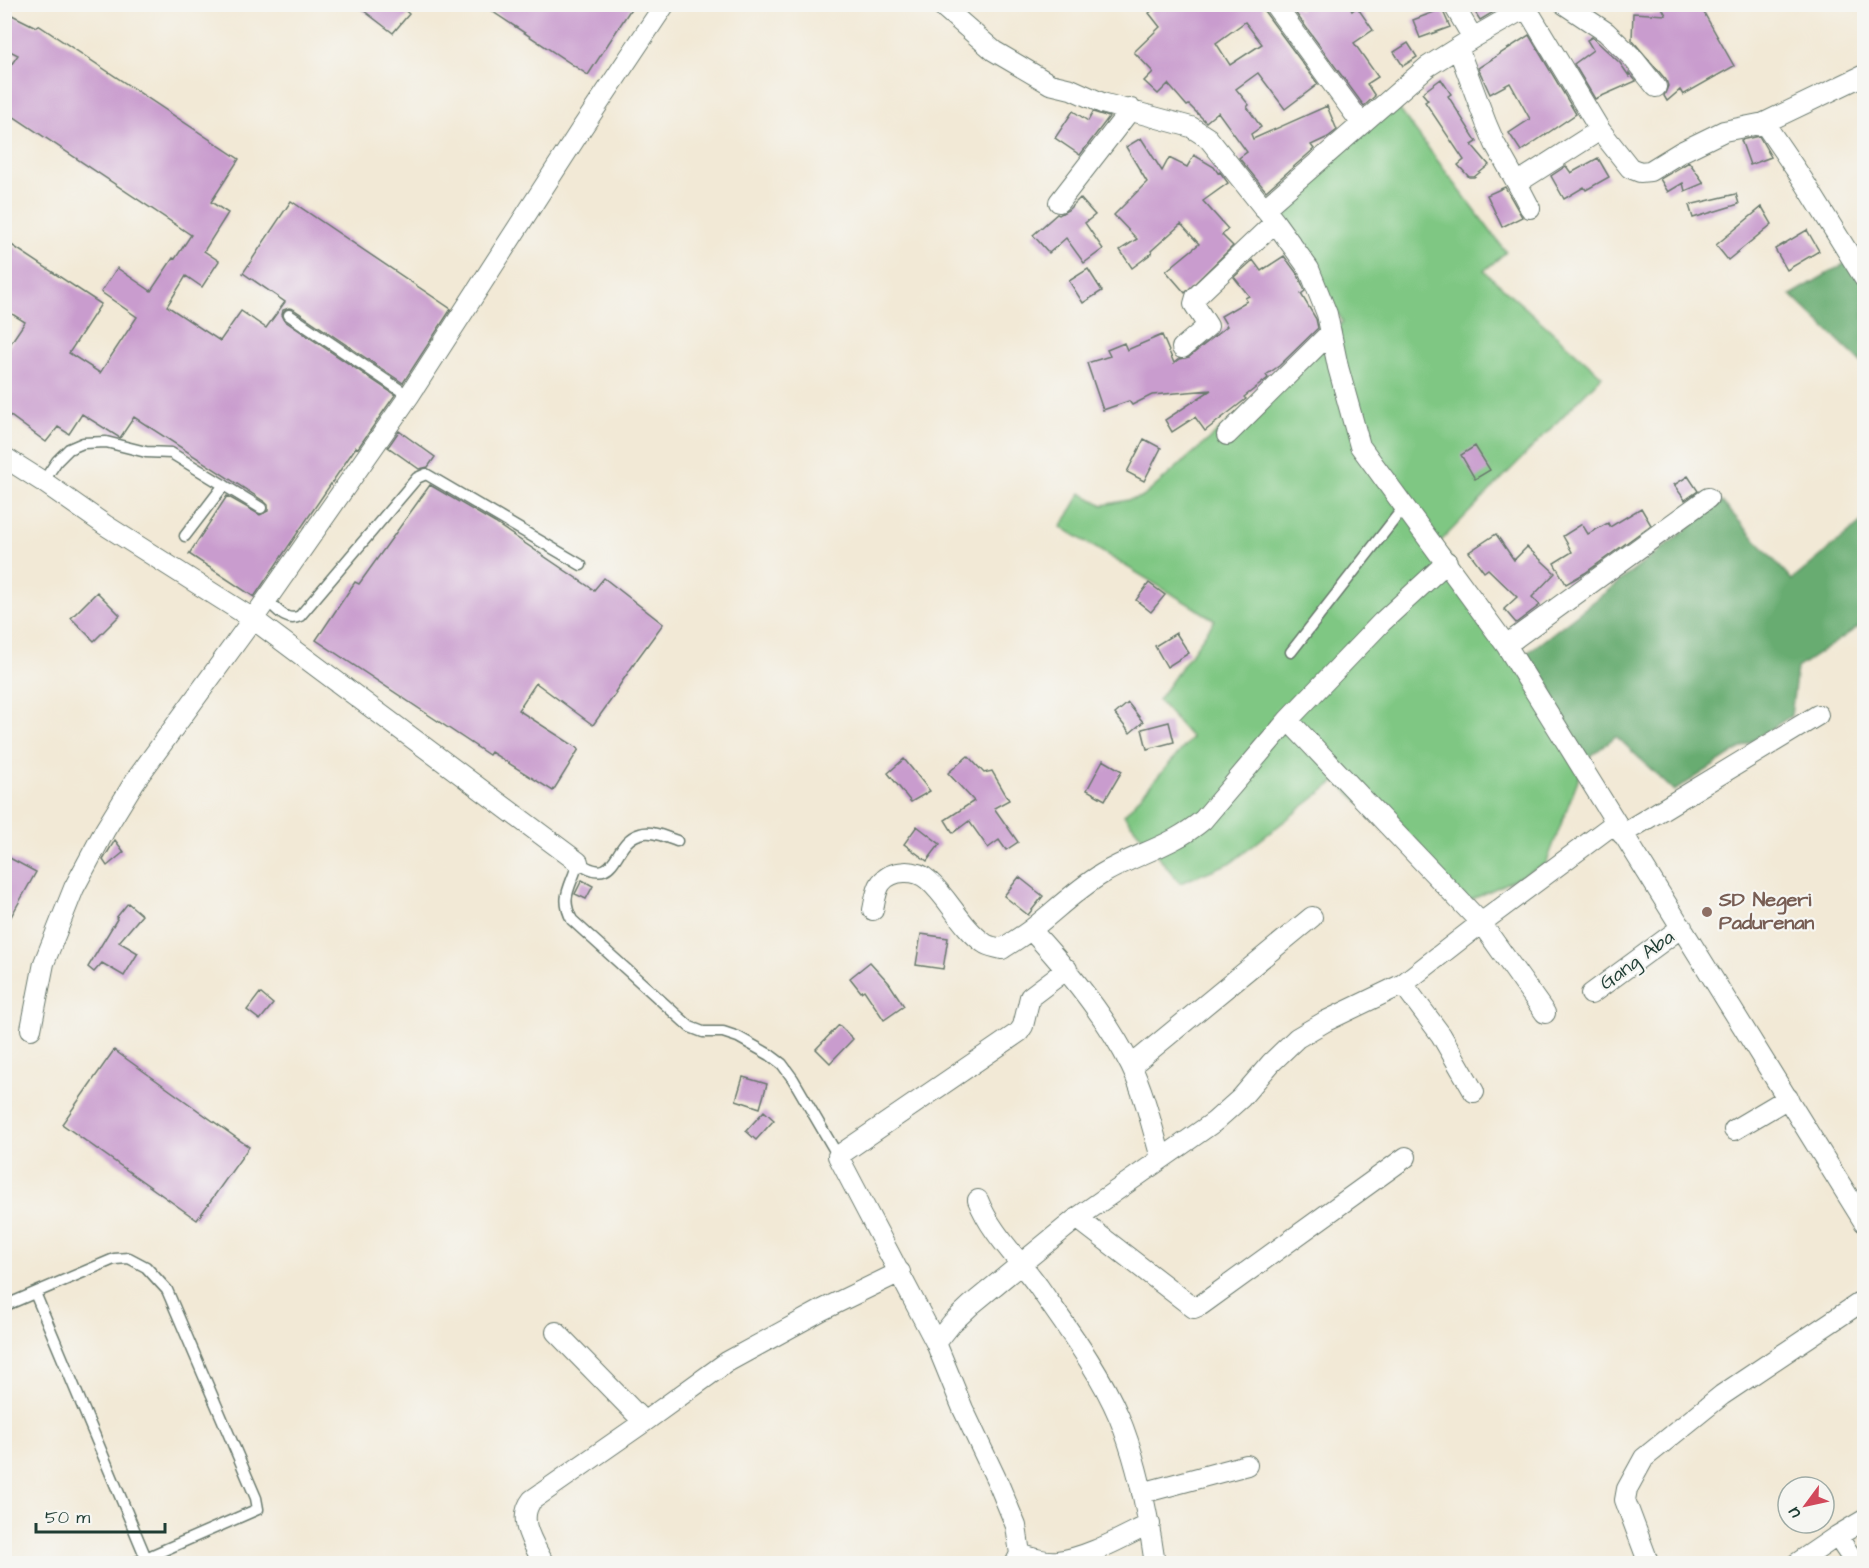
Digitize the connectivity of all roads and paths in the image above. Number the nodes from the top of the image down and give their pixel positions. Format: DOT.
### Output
graph roads {
  1 [pos="665,4"];
  2 [pos="940,4"];
  3 [pos="1274,4"];
  4 [pos="1453,4"];
  5 [pos="1564,4"];
  6 [pos="1530,7"];
  7 [pos="1466,43"];
  8 [pos="1864,75"];
  9 [pos="1656,87"];
  10 [pos="1131,109"];
  11 [pos="1764,123"];
  12 [pos="1362,124"];
  13 [pos="1600,130"];
  14 [pos="1517,183"];
  15 [pos="1059,202"];
  16 [pos="1530,208"];
  17 [pos="1270,216"];
  18 [pos="1864,278"];
  19 [pos="289,315"];
  20 [pos="1331,332"];
  21 [pos="1182,348"];
  22 [pos="409,396"];
  23 [pos="1227,435"];
  24 [pos="4,457"];
  25 [pos="45,483"];
  26 [pos="225,485"];
  27 [pos="1708,498"];
  28 [pos="1404,507"];
  29 [pos="261,508"];
  30 [pos="186,536"];
  31 [pos="1447,562"];
  32 [pos="581,566"];
  33 [pos="267,600"];
  34 [pos="253,619"];
  35 [pos="1506,645"];
  36 [pos="1291,652"];
  37 [pos="1818,715"];
  38 [pos="1288,720"];
  39 [pos="1619,828"];
  40 [pos="677,841"];
  41 [pos="578,862"];
  42 [pos="873,910"];
  43 [pos="1312,917"];
  44 [pos="1481,923"];
  45 [pos="1682,927"];
  46 [pos="1031,930"];
  47 [pos="1067,969"];
  48 [pos="1403,984"];
  49 [pos="1591,994"];
  50 [pos="1545,1013"];
  51 [pos="31,1029"];
  52 [pos="1131,1066"];
  53 [pos="1474,1092"];
  54 [pos="1788,1098"];
  55 [pos="1734,1130"];
  56 [pos="838,1156"];
  57 [pos="1406,1157"];
  58 [pos="1161,1158"];
  59 [pos="978,1200"];
  60 [pos="1077,1218"];
  61 [pos="1864,1218"];
  62 [pos="1020,1265"];
  63 [pos="900,1272"];
  64 [pos="35,1293"];
  65 [pos="1864,1300"];
  66 [pos="4,1306"];
  67 [pos="556,1332"];
  68 [pos="936,1343"];
  69 [pos="644,1422"];
  70 [pos="1247,1465"];
  71 [pos="1142,1493"];
  72 [pos="1864,1520"];
  73 [pos="1150,1524"];
  74 [pos="1837,1536"];
  75 [pos="146,1558"];
  76 [pos="1017,1559"];
  77 [pos="132,1563"];
  78 [pos="544,1563"];
  79 [pos="1155,1563"];
  80 [pos="1649,1563"];
  81 [pos="1796,1563"];
  82 [pos="1856,1563"];
  1 -- 22 [label="street"];
  2 -- 10 [label="street"];
  3 -- 12 [label="street"];
  4 -- 7 [label="street"];
  5 -- 9 [label="street"];
  6 -- 7 [label="street"];
  6 -- 13 [label="street"];
  7 -- 12 [label="street"];
  7 -- 14 [label="street"];
  8 -- 11 [label="street"];
  10 -- 15 [label="street"];
  10 -- 17 [label="street"];
  11 -- 13 [label="street"];
  11 -- 18 [label="street"];
  12 -- 17 [label="street"];
  13 -- 14 [label="street"];
  14 -- 16 [label="street"];
  17 -- 20 [label="street"];
  17 -- 21 [label="street"];
  19 -- 22 [label="lane"];
  20 -- 23 [label="street"];
  20 -- 28 [label="street"];
  22 -- 33 [label="street"];
  24 -- 25 [label="street"];
  25 -- 26 [label="lane"];
  25 -- 34 [label="street"];
  26 -- 29 [label="lane"];
  26 -- 30 [label="lane"];
  27 -- 35 [label="street"];
  28 -- 31 [label="street"];
  28 -- 36 [label="lane"];
  31 -- 35 [label="street"];
  31 -- 38 [label="street"];
  32 -- 33 [label="lane"];
  33 -- 34 [label="street"];
  34 -- 41 [label="street"];
  34 -- 51 [label="street"];
  35 -- 39 [label="street"];
  37 -- 39 [label="street"];
  38 -- 44 [label="street"];
  38 -- 46 [label="street"];
  39 -- 44 [label="street"];
  39 -- 45 [label="street"];
  40 -- 41 [label="lane"];
  41 -- 56 [label="lane"];
  42 -- 46 [label="street"];
  43 -- 52 [label="street"];
  44 -- 48 [label="street"];
  44 -- 50 [label="street"];
  45 -- 49 [label="street, Gang Aba"];
  45 -- 54 [label="street"];
  46 -- 47 [label="street"];
  47 -- 52 [label="street"];
  47 -- 56 [label="street"];
  48 -- 53 [label="street"];
  48 -- 58 [label="street"];
  52 -- 58 [label="street"];
  54 -- 55 [label="street"];
  54 -- 61 [label="street"];
  56 -- 63 [label="street"];
  57 -- 60 [label="street"];
  58 -- 60 [label="street"];
  59 -- 62 [label="street"];
  60 -- 62 [label="street"];
  62 -- 68 [label="street"];
  62 -- 71 [label="street"];
  63 -- 68 [label="street"];
  63 -- 69 [label="street"];
  64 -- 66 [label="lane"];
  64 -- 75 [label="lane"];
  64 -- 75 [label="lane"];
  65 -- 80 [label="street"];
  67 -- 69 [label="street"];
  68 -- 76 [label="street"];
  69 -- 78 [label="street"];
  70 -- 71 [label="street"];
  71 -- 73 [label="street"];
  72 -- 74 [label="street"];
  73 -- 76 [label="street"];
  73 -- 79 [label="street"];
  74 -- 81 [label="street"];
  74 -- 82 [label="street"];
  75 -- 77 [label="lane"];
}
